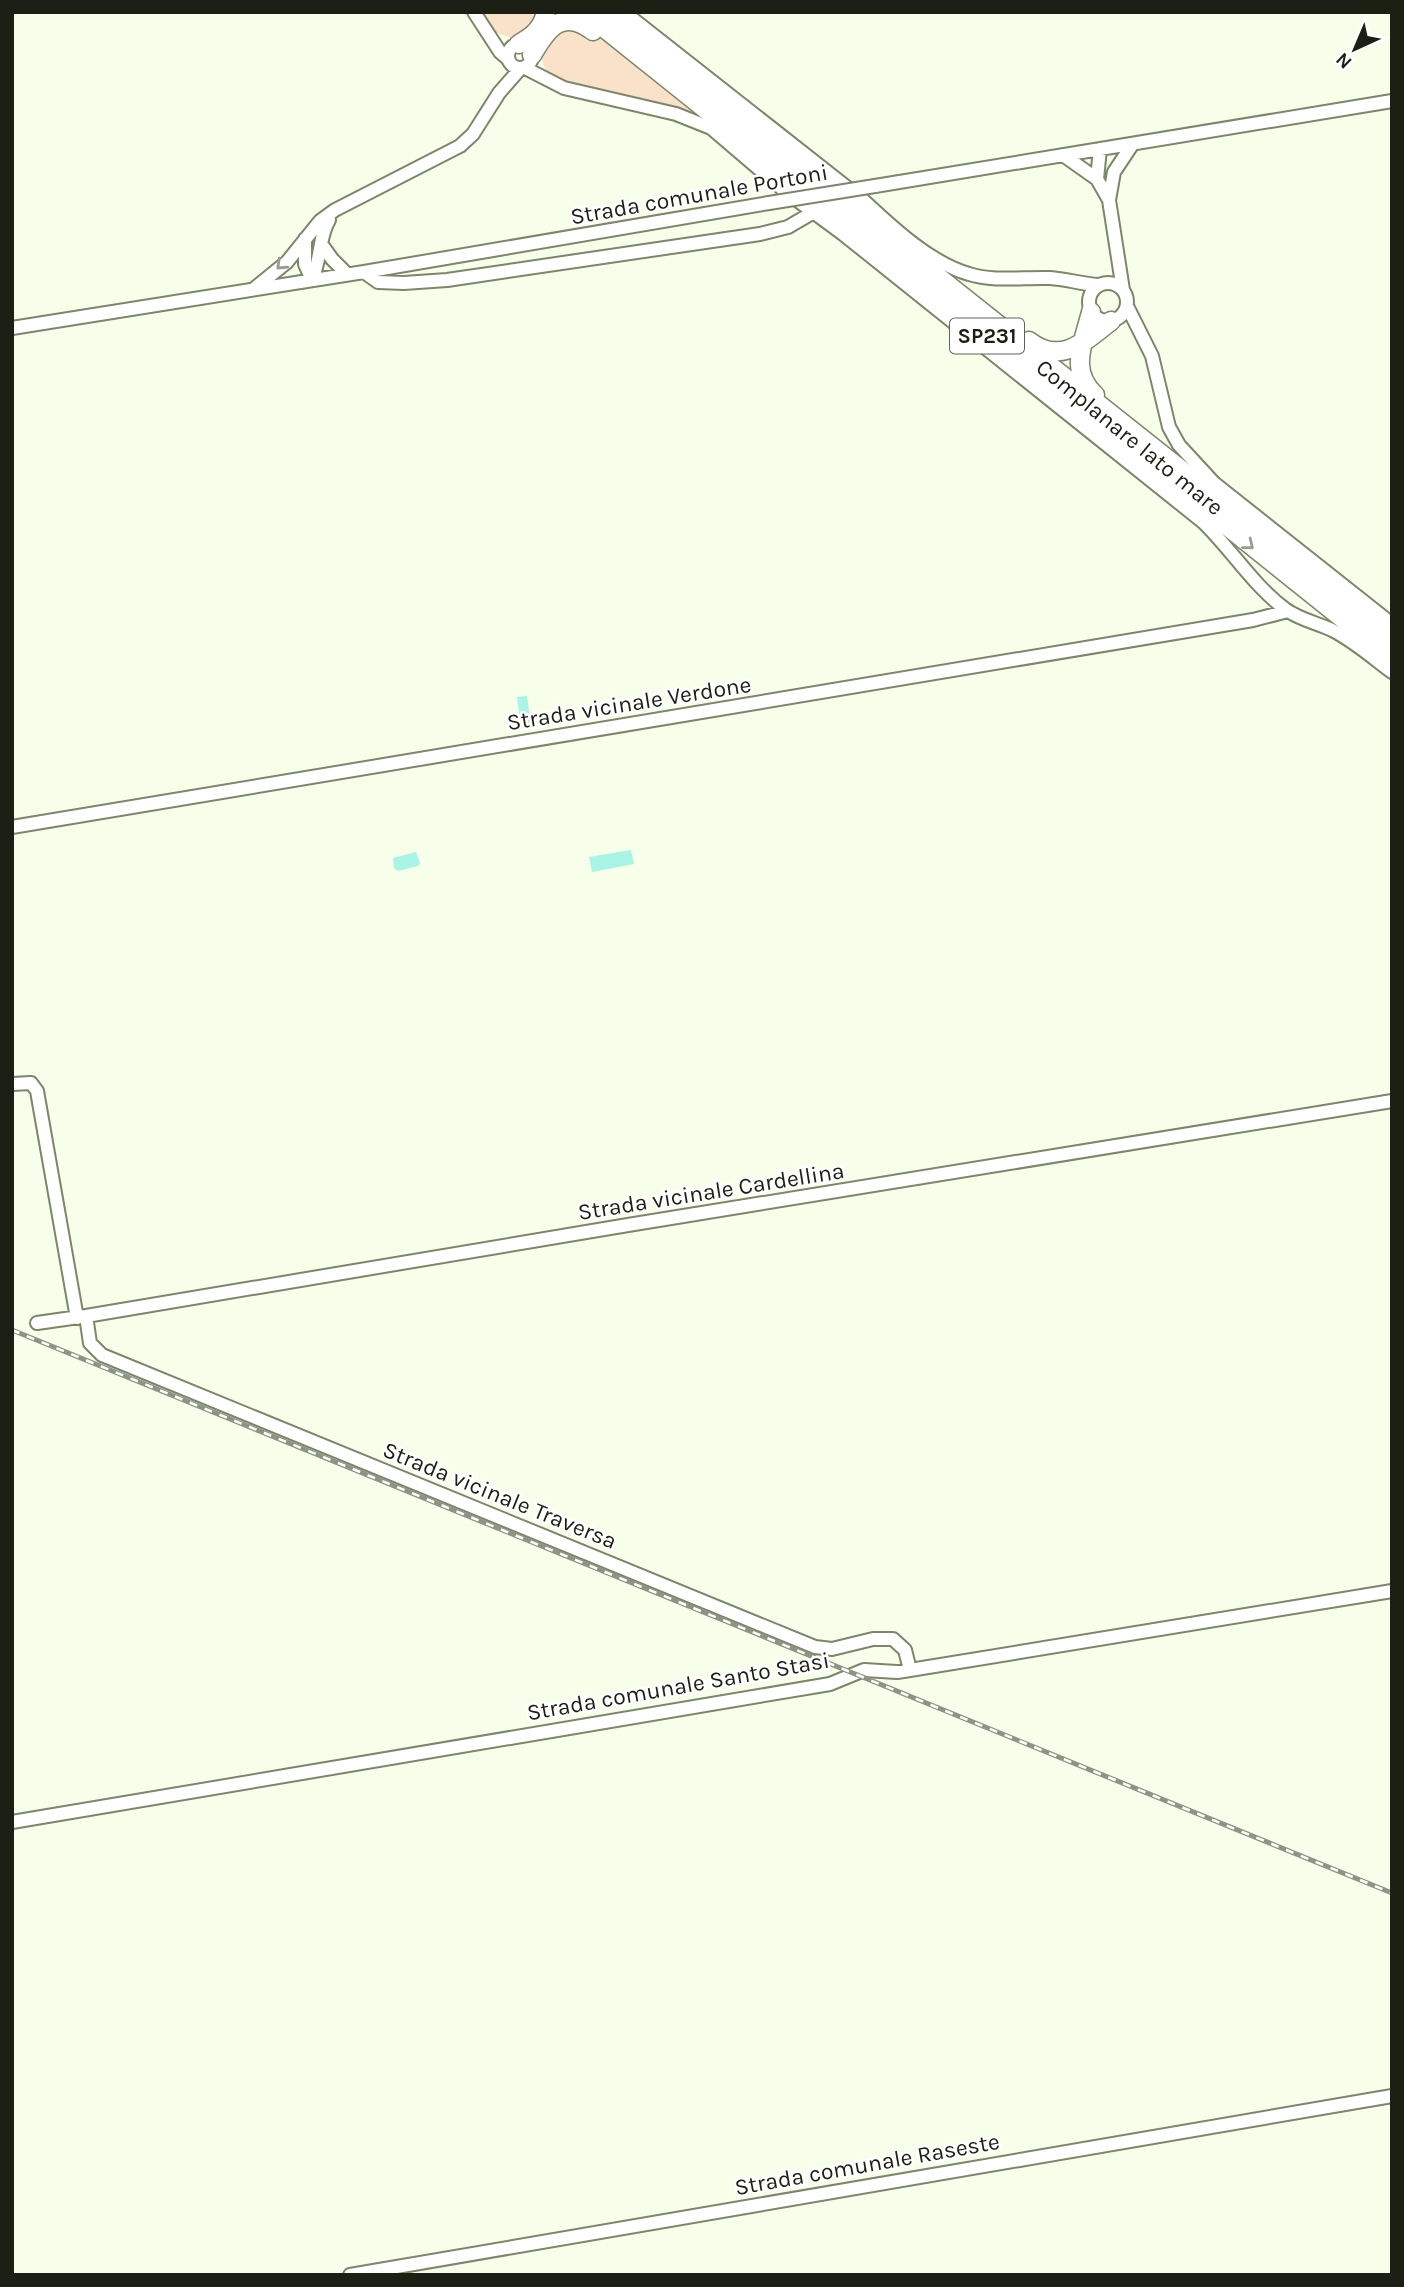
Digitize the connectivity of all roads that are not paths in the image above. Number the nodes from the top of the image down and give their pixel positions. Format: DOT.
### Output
graph roads {
  1 [pos="474,12"];
  2 [pos="546,12"];
  3 [pos="584,12"];
  4 [pos="604,12"];
  5 [pos="624,12"];
  6 [pos="520,57"];
  7 [pos="659,72"];
  8 [pos="1392,101"];
  9 [pos="1132,145"];
  10 [pos="1100,149"];
  11 [pos="1063,155"];
  12 [pos="1114,172"];
  13 [pos="1097,179"];
  14 [pos="1109,200"];
  15 [pos="335,210"];
  16 [pos="812,213"];
  17 [pos="305,239"];
  18 [pos="322,245"];
  19 [pos="1117,252"];
  20 [pos="364,272"];
  21 [pos="347,274"];
  22 [pos="312,280"];
  23 [pos="1070,282"];
  24 [pos="1100,284"];
  25 [pos="255,288"];
  26 [pos="1123,290"];
  27 [pos="956,292"];
  28 [pos="1127,306"];
  29 [pos="1090,307"];
  30 [pos="1112,321"];
  31 [pos="12,328"];
  32 [pos="1140,336"];
  33 [pos="1084,342"];
  34 [pos="1165,458"];
  35 [pos="1270,597"];
  36 [pos="1288,611"];
  37 [pos="1253,620"];
  38 [pos="1392,624"];
  39 [pos="1392,637"];
  40 [pos="1392,658"];
  41 [pos="1392,673"];
  42 [pos="12,827"];
  43 [pos="12,1084"];
  44 [pos="1392,1101"];
  45 [pos="81,1317"];
  46 [pos="37,1323"];
  47 [pos="1392,1591"];
  48 [pos="910,1670"];
  49 [pos="12,1822"];
  50 [pos="1392,2096"];
  51 [pos="350,2275"];
  1 -- 6 [label="street, Complanare lato mare"];
  2 -- 6 [label="highway"];
  3 -- 7 [label="highway, SP231"];
  4 -- 27 [label="highway, SP231"];
  5 -- 23 [label="street"];
  6 -- 7 [label="highway"];
  6 -- 15 [label="street"];
  6 -- 16 [label="street, Complanare lato mare"];
  7 -- 40 [label="highway, SP231, one-way"];
  8 -- 9 [label="street, Strada comunale Portoni"];
  9 -- 10 [label="street, Strada comunale Portoni"];
  9 -- 12 [label="street"];
  10 -- 11 [label="street, Strada comunale Portoni"];
  10 -- 12 [label="street"];
  10 -- 13 [label="street"];
  11 -- 13 [label="street"];
  11 -- 20 [label="street, Strada comunale Portoni, bridge"];
  12 -- 14 [label="street"];
  13 -- 14 [label="street"];
  14 -- 19 [label="street"];
  15 -- 17 [label="street"];
  15 -- 18 [label="street"];
  16 -- 20 [label="street"];
  16 -- 35 [label="street, Complanare lato mare"];
  17 -- 22 [label="street"];
  17 -- 25 [label="street, one-way"];
  18 -- 21 [label="street"];
  18 -- 22 [label="street"];
  19 -- 24 [label="street"];
  19 -- 26 [label="street"];
  20 -- 21 [label="street, Strada comunale Portoni"];
  21 -- 22 [label="street, Strada comunale Portoni"];
  22 -- 25 [label="street, Strada comunale Portoni"];
  23 -- 24 [label="street"];
  23 -- 29 [label="street"];
  24 -- 26 [label="street"];
  24 -- 29 [label="street"];
  25 -- 31 [label="street, Strada comunale Portoni"];
  26 -- 28 [label="street"];
  27 -- 33 [label="highway"];
  27 -- 34 [label="highway, SP231"];
  28 -- 30 [label="street"];
  28 -- 32 [label="street"];
  29 -- 30 [label="street"];
  29 -- 33 [label="highway"];
  30 -- 32 [label="street"];
  30 -- 33 [label="highway"];
  32 -- 38 [label="street"];
  33 -- 34 [label="highway"];
  34 -- 39 [label="highway, SP231"];
  35 -- 36 [label="street, Complanare lato mare"];
  35 -- 37 [label="street"];
  36 -- 37 [label="street, Strada vicinale Verdone"];
  36 -- 41 [label="street, Complanare lato mare"];
  37 -- 42 [label="street, Strada vicinale Verdone"];
  43 -- 45 [label="street, Strada vicinale Traversa"];
  44 -- 45 [label="street, Strada vicinale Cardellina"];
  45 -- 46 [label="street, Strada vicinale Cardellina"];
  45 -- 48 [label="street, Strada vicinale Traversa"];
  47 -- 48 [label="street, Strada comunale Santo Stasi"];
  48 -- 49 [label="street, Strada comunale Santo Stasi"];
  50 -- 51 [label="street, Strada comunale Raseste"];
}
